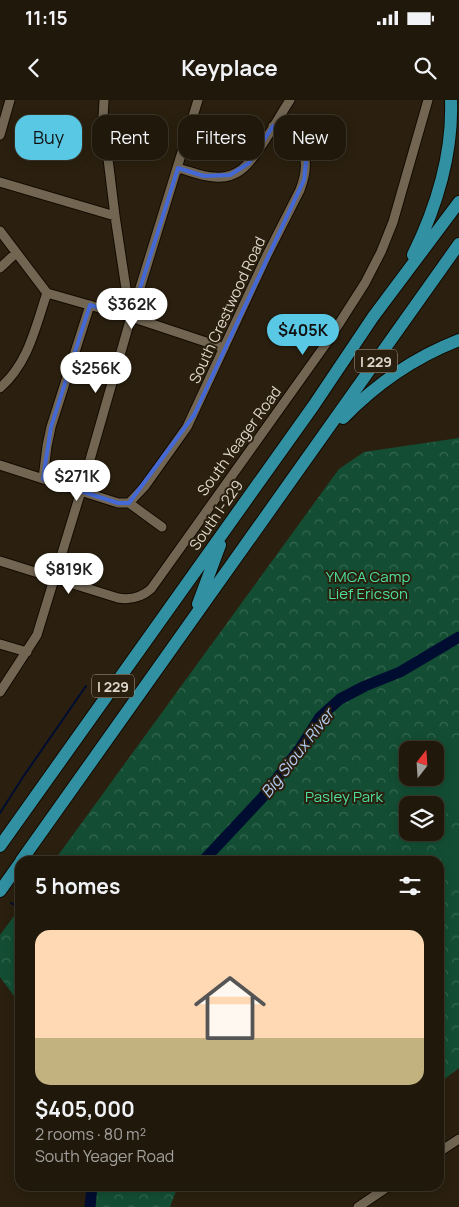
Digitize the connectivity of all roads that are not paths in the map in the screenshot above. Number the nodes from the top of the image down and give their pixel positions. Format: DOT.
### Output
graph roads {
  1 [pos="10,100"];
  2 [pos="104,100"];
  3 [pos="198,100"];
  4 [pos="290,100"];
  5 [pos="428,100"];
  6 [pos="451,100"];
  7 [pos="273,126"];
  8 [pos="0,135"];
  9 [pos="178,168"];
  10 [pos="0,182"];
  11 [pos="459,202"];
  12 [pos="114,216"];
  13 [pos="0,231"];
  14 [pos="459,244"];
  15 [pos="16,253"];
  16 [pos="0,268"];
  17 [pos="47,293"];
  18 [pos="383,304"];
  19 [pos="90,305"];
  20 [pos="131,317"];
  21 [pos="459,340"];
  22 [pos="224,348"];
  23 [pos="0,388"];
  24 [pos="0,465"];
  25 [pos="294,478"];
  26 [pos="43,479"];
  27 [pos="81,491"];
  28 [pos="129,504"];
  29 [pos="162,527"];
  30 [pos="228,527"];
  31 [pos="0,561"];
  32 [pos="54,578"];
  33 [pos="191,621"];
  34 [pos="0,644"];
  35 [pos="27,652"];
  36 [pos="0,692"];
  37 [pos="0,846"];
  38 [pos="24,856"];
  39 [pos="15,869"];
  40 [pos="0,891"];
  41 [pos="459,1138"];
  42 [pos="444,1148"];
  43 [pos="382,1191"];
  44 [pos="358,1207"];
  1 -- 8 [label="street"];
  2 -- 12 [label="street"];
  3 -- 9 [label="street"];
  4 -- 7 [label="street"];
  5 -- 32 [label="street, South Yeager Road"];
  6 -- 18 [label="highway"];
  7 -- 9 [label="street"];
  7 -- 22 [label="street, South Crestwood Road"];
  9 -- 20 [label="street"];
  10 -- 12 [label="street"];
  11 -- 18 [label="highway, South I-229 / I 229"];
  12 -- 20 [label="street"];
  13 -- 15 [label="street"];
  14 -- 25 [label="highway, I 229"];
  15 -- 16 [label="street"];
  15 -- 17 [label="street"];
  17 -- 19 [label="street"];
  17 -- 23 [label="street"];
  18 -- 30 [label="highway, South I-229 / I 229"];
  19 -- 20 [label="street"];
  19 -- 26 [label="street"];
  20 -- 22 [label="street"];
  20 -- 27 [label="street"];
  21 -- 25 [label="highway"];
  22 -- 28 [label="street, South Crestwood Road"];
  24 -- 26 [label="street"];
  25 -- 33 [label="highway, I 229"];
  26 -- 27 [label="street"];
  27 -- 28 [label="street"];
  27 -- 32 [label="street"];
  28 -- 29 [label="street"];
  30 -- 33 [label="highway"];
  30 -- 37 [label="highway, South I-229 / I 229"];
  31 -- 32 [label="street"];
  32 -- 35 [label="street"];
  33 -- 38 [label="highway, I 229"];
  34 -- 35 [label="street"];
  35 -- 36 [label="street"];
  39 -- 40 [label="highway, I 229"];
  41 -- 42 [label="street"];
  43 -- 44 [label="street"];
}
